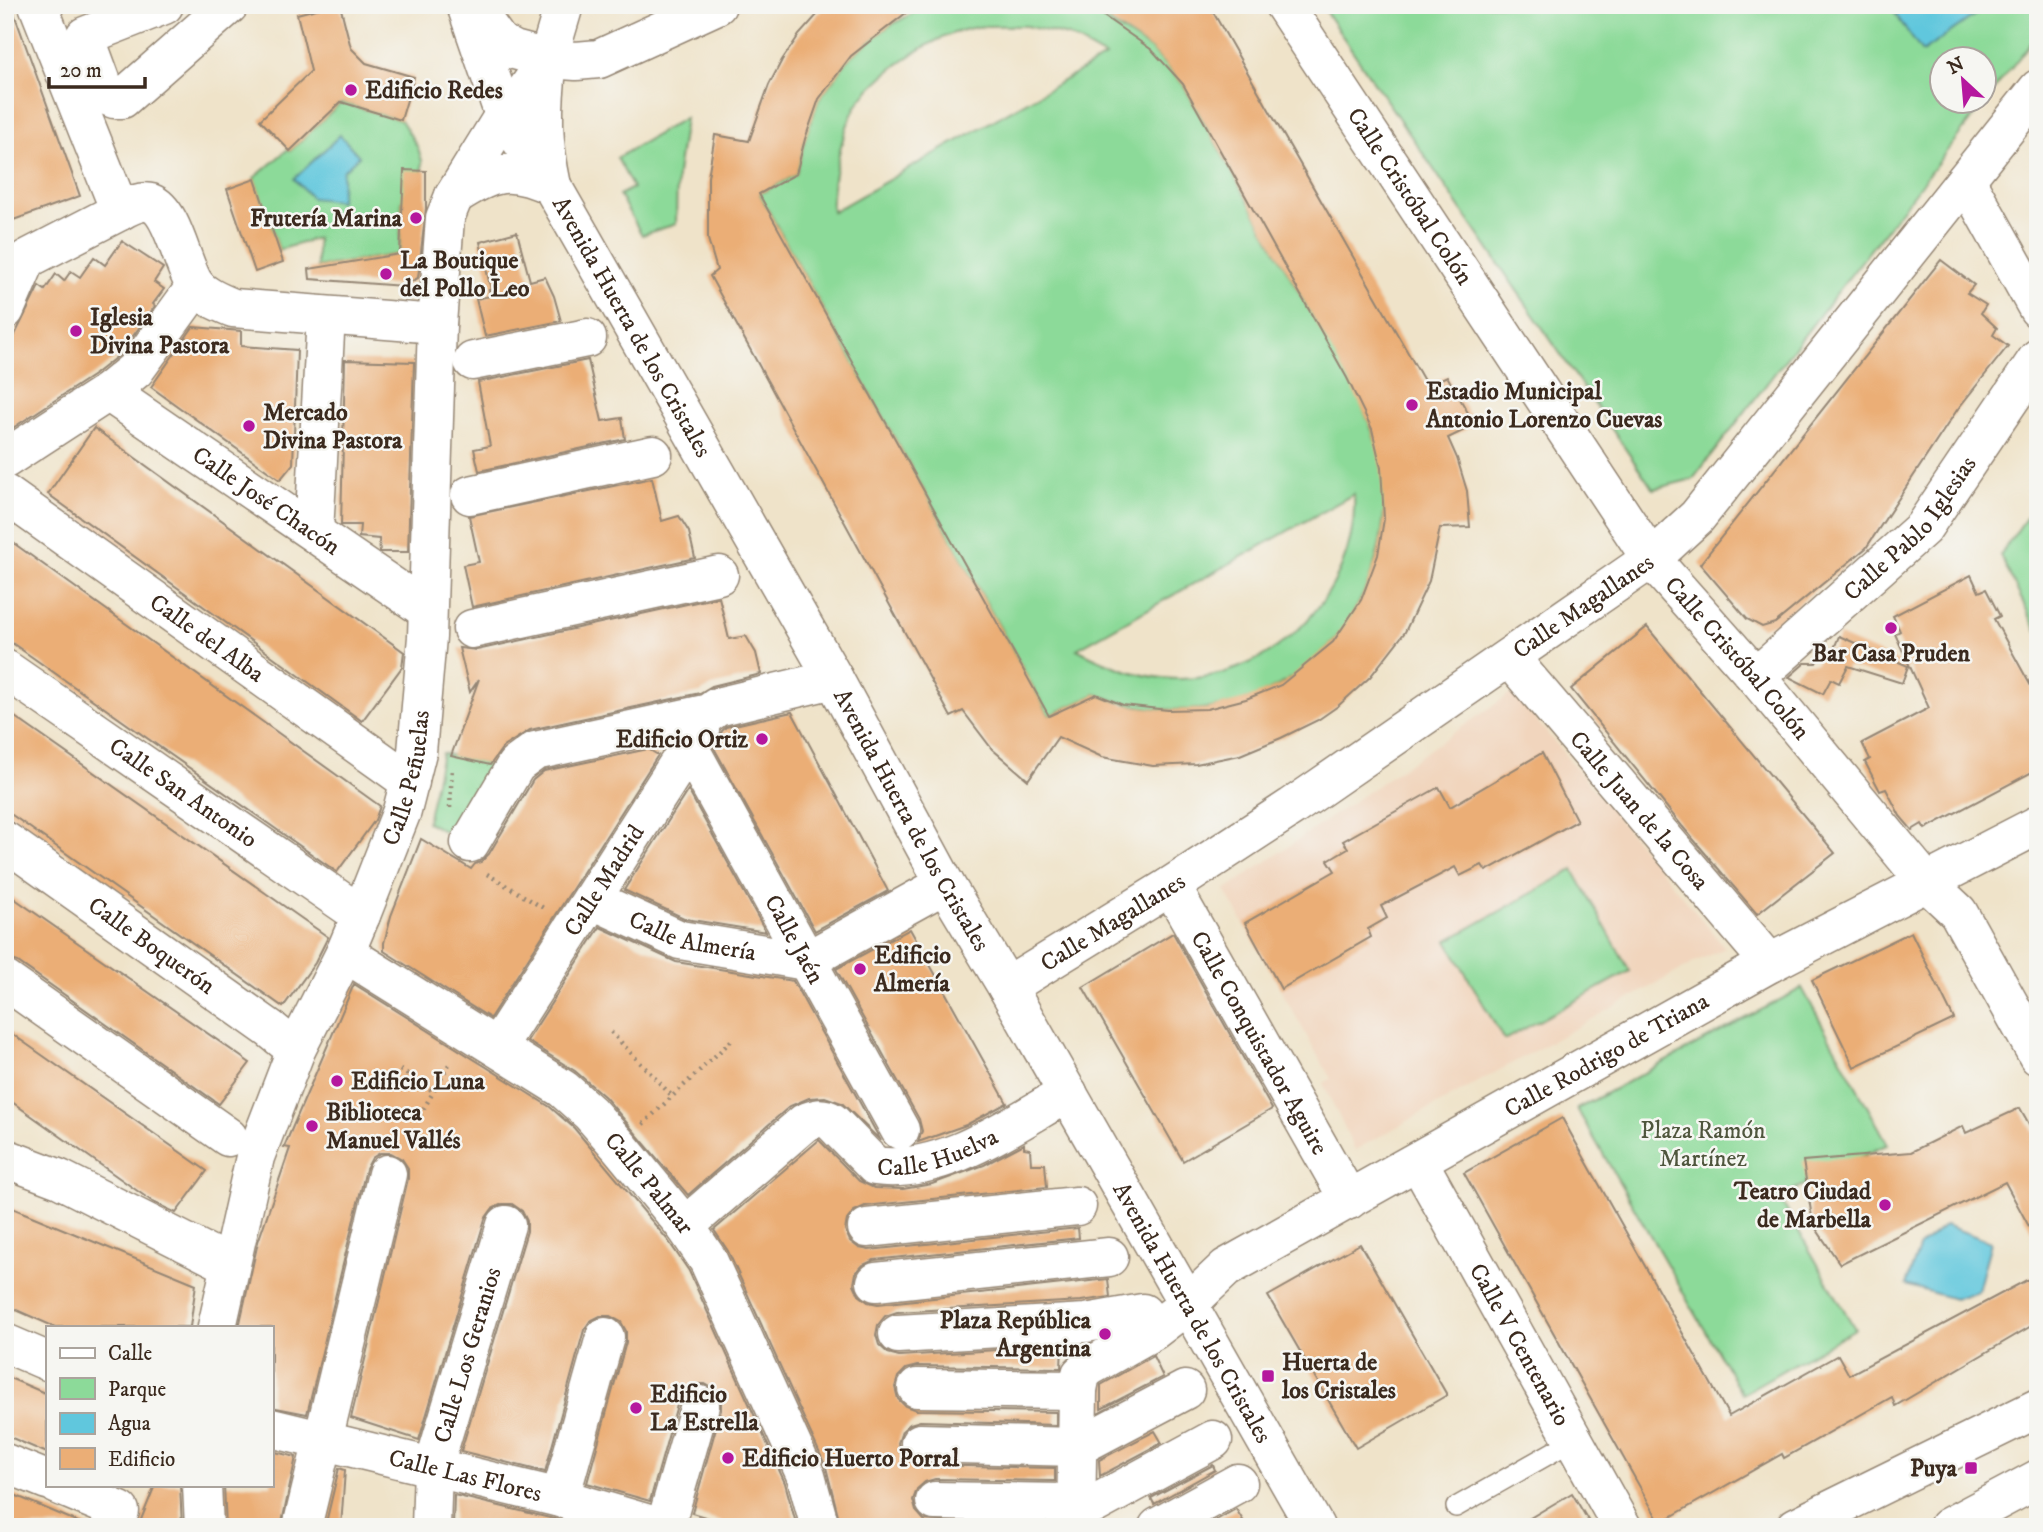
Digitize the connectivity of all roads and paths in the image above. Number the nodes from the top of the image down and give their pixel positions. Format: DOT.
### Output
graph roads {
  1 [pos="38,5"];
  2 [pos="164,5"];
  3 [pos="229,5"];
  4 [pos="246,5"];
  5 [pos="466,5"];
  6 [pos="472,5"];
  7 [pos="564,5"];
  8 [pos="717,5"];
  9 [pos="1284,5"];
  10 [pos="548,59"];
  11 [pos="2038,89"];
  12 [pos="504,115"];
  13 [pos="93,141"];
  14 [pos="1966,180"];
  15 [pos="552,186"];
  16 [pos="454,196"];
  17 [pos="120,211"];
  18 [pos="196,286"];
  19 [pos="8,291"];
  20 [pos="2038,309"];
  21 [pos="326,316"];
  22 [pos="437,324"];
  23 [pos="586,338"];
  24 [pos="2038,358"];
  25 [pos="473,361"];
  26 [pos="108,391"];
  27 [pos="653,455"];
  28 [pos="5,459"];
  29 [pos="5,494"];
  30 [pos="470,495"];
  31 [pos="314,532"];
  32 [pos="1651,559"];
  33 [pos="719,575"];
  34 [pos="427,610"];
  35 [pos="472,629"];
  36 [pos="1510,658"];
  37 [pos="5,669"];
  38 [pos="1756,677"];
  39 [pos="834,679"];
  40 [pos="709,713"];
  41 [pos="690,749"];
  42 [pos="449,760"];
  43 [pos="410,782"];
  44 [pos="2038,825"];
  45 [pos="5,841"];
  46 [pos="477,857"];
  47 [pos="1926,882"];
  48 [pos="945,884"];
  49 [pos="1171,886"];
  50 [pos="584,913"];
  51 [pos="361,915"];
  52 [pos="345,953"];
  53 [pos="806,961"];
  54 [pos="1770,963"];
  55 [pos="5,980"];
  56 [pos="1007,986"];
  57 [pos="611,1031"];
  58 [pos="483,1038"];
  59 [pos="733,1039"];
  60 [pos="296,1050"];
  61 [pos="2038,1056"];
  62 [pos="400,1070"];
  63 [pos="433,1091"];
  64 [pos="1068,1093"];
  65 [pos="672,1096"];
  66 [pos="420,1115"];
  67 [pos="900,1130"];
  68 [pos="5,1132"];
  69 [pos="228,1137"];
  70 [pos="620,1146"];
  71 [pos="5,1158"];
  72 [pos="1418,1161"];
  73 [pos="387,1174"];
  74 [pos="60,1179"];
  75 [pos="1349,1200"];
  76 [pos="1077,1206"];
  77 [pos="506,1225"];
  78 [pos="684,1226"];
  79 [pos="867,1228"];
  80 [pos="1109,1258"];
  81 [pos="230,1265"];
  82 [pos="876,1282"];
  83 [pos="1186,1305"];
  84 [pos="1143,1313"];
  85 [pos="217,1326"];
  86 [pos="898,1334"];
  87 [pos="605,1337"];
  88 [pos="5,1343"];
  89 [pos="46,1361"];
  90 [pos="917,1388"];
  91 [pos="1078,1390"];
  92 [pos="1185,1390"];
  93 [pos="700,1405"];
  94 [pos="2038,1408"];
  95 [pos="273,1428"];
  96 [pos="322,1439"];
  97 [pos="1213,1440"];
  98 [pos="1574,1440"];
  99 [pos="1078,1441"];
  100 [pos="920,1443"];
  101 [pos="5,1463"];
  102 [pos="433,1468"];
  103 [pos="2038,1479"];
  104 [pos="46,1480"];
  105 [pos="1238,1483"];
  106 [pos="61,1486"];
  107 [pos="202,1486"];
  108 [pos="560,1499"];
  109 [pos="1456,1507"];
  110 [pos="122,1508"];
  111 [pos="951,1509"];
  112 [pos="1086,1510"];
  113 [pos="204,1527"];
  114 [pos="302,1527"];
  115 [pos="431,1527"];
  116 [pos="659,1527"];
  117 [pos="665,1527"];
  118 [pos="820,1527"];
  119 [pos="1158,1527"];
  120 [pos="1315,1527"];
  121 [pos="1622,1527"];
  122 [pos="1796,1527"];
  123 [pos="1948,1527"];
  1 -- 13 [label="street"];
  2 -- 3 [label="street"];
  4 -- 13 [label="street"];
  5 -- 12 [label="street, Avenida Huerta de los Cristales"];
  6 -- 10 [label="street"];
  7 -- 10 [label="street"];
  8 -- 10 [label="street"];
  9 -- 32 [label="street, Calle Cristóbal Colón"];
  10 -- 12 [label="street, Calle Peñuelas"];
  10 -- 15 [label="street"];
  11 -- 14 [label="street, Calle Magallanes"];
  12 -- 15 [label="street, Avenida Huerta de los Cristales"];
  12 -- 16 [label="street, Calle Peñuelas"];
  13 -- 17 [label="street"];
  14 -- 20 [label="street"];
  14 -- 32 [label="street, Calle Magallanes"];
  15 -- 16 [label="street"];
  15 -- 39 [label="street, Avenida Huerta de los Cristales"];
  16 -- 22 [label="street, Calle Peñuelas"];
  17 -- 18 [label="street"];
  17 -- 19 [label="street"];
  18 -- 21 [label="street"];
  18 -- 26 [label="street"];
  21 -- 22 [label="street"];
  21 -- 31 [label="street"];
  22 -- 34 [label="street, Calle Peñuelas"];
  23 -- 25 [label="street"];
  24 -- 38 [label="street, Calle Pablo Iglesias"];
  26 -- 28 [label="street"];
  26 -- 31 [label="street, Calle José Chacón"];
  27 -- 30 [label="street"];
  29 -- 43 [label="street, Calle del Alba"];
  31 -- 34 [label="street, Calle José Chacón"];
  32 -- 36 [label="street, Calle Magallanes"];
  32 -- 38 [label="street, Calle Cristóbal Colón"];
  33 -- 35 [label="street"];
  34 -- 43 [label="street, Calle Peñuelas"];
  36 -- 49 [label="street, Calle Magallanes"];
  36 -- 54 [label="street, Calle Juan de la Cosa"];
  37 -- 51 [label="street, Calle San Antonio"];
  38 -- 47 [label="street, Calle Cristóbal Colón"];
  39 -- 40 [label="street"];
  39 -- 48 [label="street, Avenida Huerta de los Cristales"];
  40 -- 41 [label="street, Calle Madrid"];
  40 -- 46 [label="street"];
  41 -- 50 [label="street, Calle Madrid"];
  41 -- 53 [label="street, Calle Jaén"];
  42 -- 46 [label="path"];
  43 -- 51 [label="street, Calle Peñuelas"];
  44 -- 47 [label="street, Calle Rodrigo de Triana"];
  45 -- 60 [label="street, Calle Boquerón"];
  46 -- 50 [label="path"];
  47 -- 54 [label="street, Calle Rodrigo de Triana"];
  47 -- 61 [label="street, Calle Cristóbal Colón"];
  48 -- 53 [label="street"];
  48 -- 56 [label="street, Avenida Huerta de los Cristales"];
  49 -- 56 [label="street, Calle Magallanes"];
  49 -- 75 [label="street, Calle Conquistador Aguire"];
  50 -- 53 [label="street, Calle Almería"];
  50 -- 58 [label="street, Calle Madrid"];
  51 -- 52 [label="street, Calle Peñuelas"];
  52 -- 58 [label="street, Calle Palmar"];
  52 -- 60 [label="street, Calle Peñuelas"];
  53 -- 67 [label="street, Calle Jaén"];
  54 -- 72 [label="street, Calle Rodrigo de Triana"];
  55 -- 69 [label="street"];
  56 -- 64 [label="street, Avenida Huerta de los Cristales"];
  57 -- 65 [label="path"];
  58 -- 63 [label="path"];
  58 -- 70 [label="street, Calle Palmar"];
  59 -- 65 [label="path"];
  60 -- 81 [label="street, Calle Peñuelas"];
  62 -- 63 [label="path"];
  63 -- 66 [label="path"];
  64 -- 78 [label="street, Calle Huelva"];
  64 -- 83 [label="street, Avenida Huerta de los Cristales"];
  65 -- 70 [label="path"];
  68 -- 74 [label="street"];
  70 -- 78 [label="street, Calle Palmar"];
  71 -- 74 [label="street"];
  72 -- 75 [label="street, Calle Rodrigo de Triana"];
  72 -- 98 [label="street, Calle V Centenario"];
  73 -- 96 [label="street"];
  74 -- 81 [label="street"];
  75 -- 83 [label="street, Calle Rodrigo de Triana"];
  76 -- 79 [label="street"];
  77 -- 102 [label="street, Calle Los Geranios"];
  78 -- 118 [label="street, Calle Palmar"];
  80 -- 82 [label="street"];
  81 -- 85 [label="street, Calle Peñuelas"];
  83 -- 91 [label="street, Calle Rodrigo de Triana"];
  83 -- 120 [label="street, Avenida Huerta de los Cristales"];
  84 -- 86 [label="street"];
  87 -- 108 [label="street"];
  88 -- 89 [label="street"];
  90 -- 91 [label="street"];
  91 -- 99 [label="street"];
  92 -- 99 [label="street"];
  93 -- 117 [label="street"];
  94 -- 122 [label="street"];
  95 -- 96 [label="street, Calle Las Flores"];
  96 -- 102 [label="street, Calle Las Flores"];
  96 -- 114 [label="street"];
  97 -- 112 [label="street"];
  98 -- 109 [label="lane"];
  98 -- 121 [label="street, Calle V Centenario"];
  99 -- 100 [label="street"];
  99 -- 112 [label="street"];
  101 -- 104 [label="street"];
  102 -- 108 [label="street, Calle Las Flores"];
  102 -- 115 [label="street, Calle Los Geranios"];
  103 -- 123 [label="street"];
  105 -- 119 [label="street"];
  106 -- 110 [label="street"];
  107 -- 113 [label="street"];
  108 -- 116 [label="street, Calle Las Flores"];
  111 -- 112 [label="street"];
}
